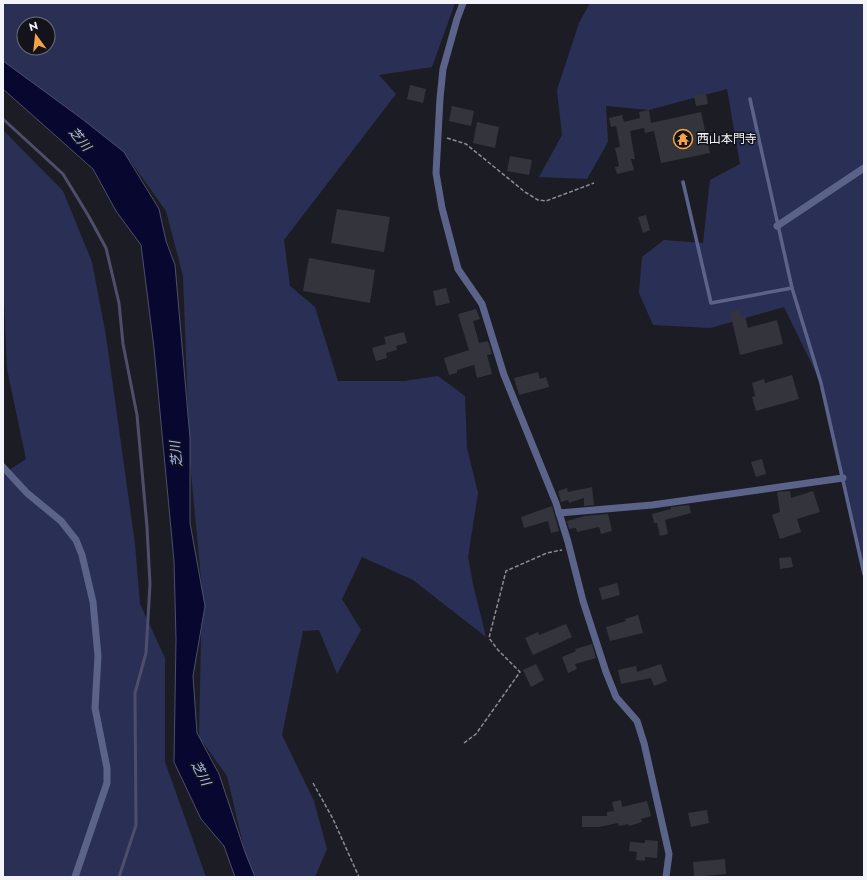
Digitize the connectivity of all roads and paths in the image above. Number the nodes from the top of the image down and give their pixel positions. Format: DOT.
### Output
graph roads {
  1 [pos="464,3"];
  2 [pos="750,99"];
  3 [pos="437,135"];
  4 [pos="864,168"];
  5 [pos="683,182"];
  6 [pos="594,183"];
  7 [pos="778,226"];
  8 [pos="792,288"];
  9 [pos="3,467"];
  10 [pos="843,478"];
  11 [pos="559,513"];
  12 [pos="570,549"];
  13 [pos="864,574"];
  14 [pos="464,743"];
  15 [pos="313,783"];
  16 [pos="75,877"];
  17 [pos="359,877"];
  18 [pos="666,877"];
  1 -- 3 [label="street"];
  2 -- 7 [label="lane"];
  3 -- 6 [label="path"];
  3 -- 11 [label="street"];
  4 -- 7 [label="street"];
  5 -- 8 [label="lane"];
  7 -- 8 [label="lane"];
  8 -- 10 [label="lane"];
  9 -- 16 [label="street"];
  10 -- 11 [label="street"];
  10 -- 13 [label="lane"];
  11 -- 12 [label="street"];
  12 -- 14 [label="path"];
  12 -- 18 [label="street"];
  15 -- 17 [label="path"];
}
